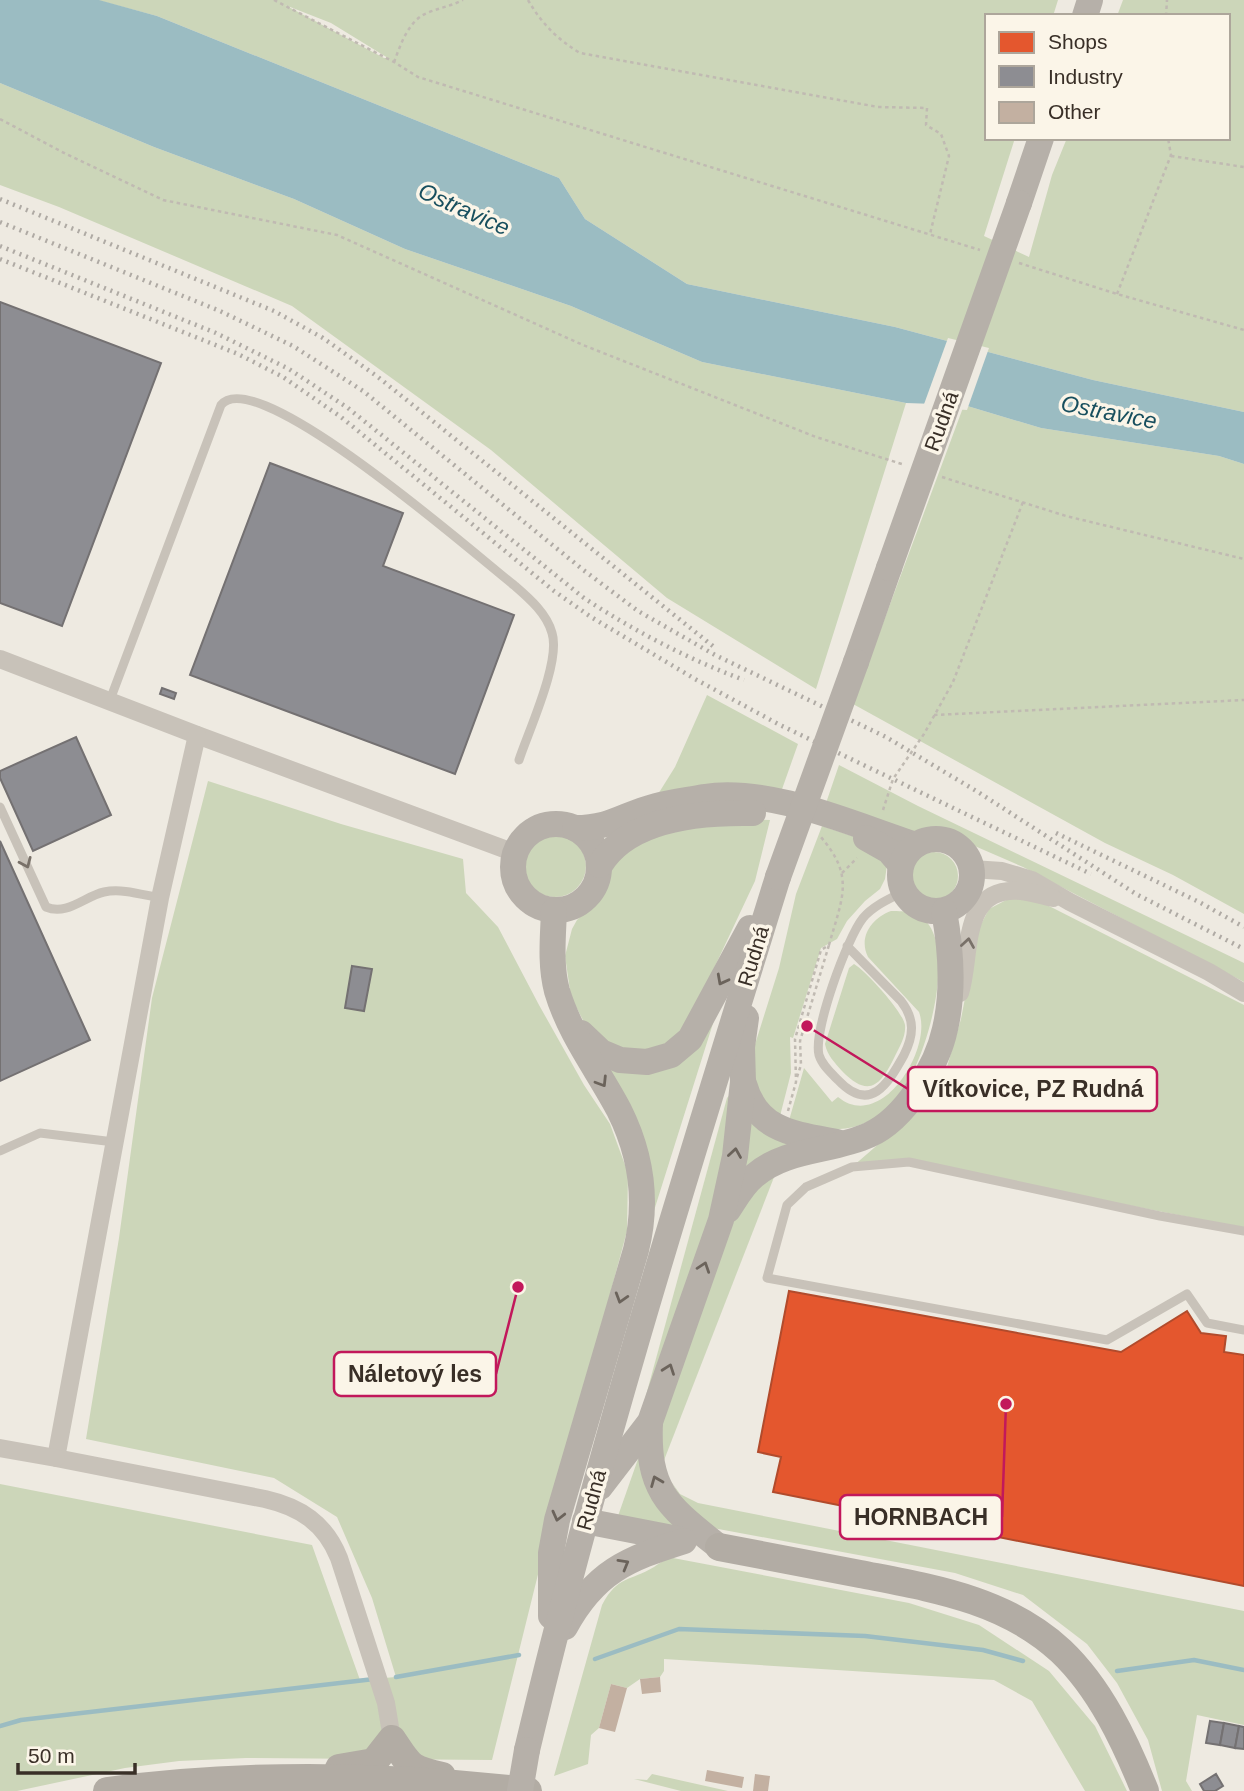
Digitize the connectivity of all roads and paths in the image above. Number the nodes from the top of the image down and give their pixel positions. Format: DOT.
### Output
graph roads {
  1 [pos="275,0"];
  2 [pos="463,0"];
  3 [pos="528,0"];
  4 [pos="394,62"];
  5 [pos="0,119"];
  6 [pos="1040,140"];
  7 [pos="1168,140"];
  8 [pos="1171,156"];
  9 [pos="1244,167"];
  10 [pos="930,234"];
  11 [pos="979,250"];
  12 [pos="1019,263"];
  13 [pos="1117,294"];
  14 [pos="1244,330"];
  15 [pos="907,466"];
  16 [pos="933,474"];
  17 [pos="1023,502"];
  18 [pos="1244,559"];
  19 [pos="0,659"];
  20 [pos="110,700"];
  21 [pos="1244,700"];
  22 [pos="934,715"];
  23 [pos="197,735"];
  24 [pos="519,760"];
  25 [pos="0,807"];
  26 [pos="804,819"];
  27 [pos="575,828"];
  28 [pos="875,836"];
  29 [pos="515,853"];
  30 [pos="908,855"];
  31 [pos="600,864"];
  32 [pos="972,869"];
  33 [pos="842,873"];
  34 [pos="778,877"];
  35 [pos="903,892"];
  36 [pos="160,898"];
  37 [pos="1070,902"];
  38 [pos="554,911"];
  39 [pos="944,911"];
  40 [pos="757,944"];
  41 [pos="847,946"];
  42 [pos="1244,993"];
  43 [pos="570,1021"];
  44 [pos="945,1032"];
  45 [pos="743,1082"];
  46 [pos="781,1128"];
  47 [pos="114,1143"];
  48 [pos="846,1143"];
  49 [pos="0,1151"];
  50 [pos="721,1220"];
  51 [pos="1244,1231"];
  52 [pos="1244,1330"];
  53 [pos="650,1422"];
  54 [pos="0,1448"];
  55 [pos="55,1458"];
  56 [pos="588,1510"];
  57 [pos="684,1541"];
  58 [pos="719,1547"];
  59 [pos="551,1653"];
  60 [pos="392,1739"];
  61 [pos="219,1779"];
  62 [pos="506,1789"];
  63 [pos="107,1791"];
  64 [pos="528,1791"];
  65 [pos="1145,1791"];
  1 -- 4 [label="path"];
  2 -- 4 [label="path"];
  3 -- 10 [label="path"];
  4 -- 10 [label="path"];
  5 -- 15 [label="path"];
  6 -- 34 [label="main road, Rudná, bridge"];
  7 -- 8 [label="path"];
  8 -- 9 [label="path"];
  8 -- 13 [label="path"];
  10 -- 11 [label="path"];
  12 -- 13 [label="path"];
  13 -- 14 [label="path"];
  16 -- 17 [label="path"];
  17 -- 18 [label="path"];
  17 -- 22 [label="path"];
  19 -- 20 [label="street"];
  20 -- 23 [label="street"];
  20 -- 24 [label="lane"];
  21 -- 22 [label="path"];
  22 -- 28 [label="path"];
  23 -- 29 [label="street"];
  23 -- 36 [label="street"];
  25 -- 36 [label="lane, one-way"];
  26 -- 28 [label="main road"];
  26 -- 31 [label="main road"];
  26 -- 33 [label="path"];
  27 -- 28 [label="main road"];
  27 -- 29 [label="main road"];
  27 -- 31 [label="main road"];
  28 -- 30 [label="main road"];
  28 -- 33 [label="path"];
  29 -- 38 [label="main road"];
  30 -- 32 [label="main road"];
  30 -- 35 [label="main road"];
  31 -- 38 [label="main road"];
  32 -- 37 [label="street"];
  32 -- 39 [label="main road"];
  33 -- 46 [label="path"];
  34 -- 40 [label="main road, Rudná"];
  34 -- 43 [label="main road, one-way"];
  35 -- 39 [label="main road"];
  35 -- 41 [label="lane"];
  36 -- 47 [label="street"];
  37 -- 42 [label="street"];
  44 -- 37 [label="street, one-way"];
  38 -- 43 [label="main road"];
  39 -- 44 [label="main road"];
  40 -- 45 [label="main road"];
  40 -- 56 [label="main road, Rudná"];
  41 -- 41 [label="lane"];
  43 -- 59 [label="main road, one-way"];
  44 -- 48 [label="main road"];
  45 -- 46 [label="main road"];
  50 -- 45 [label="main road, one-way"];
  46 -- 48 [label="main road"];
  47 -- 49 [label="lane"];
  47 -- 55 [label="street"];
  48 -- 50 [label="main road"];
  53 -- 50 [label="main road, one-way"];
  51 -- 52 [label="lane"];
  53 -- 56 [label="main road"];
  58 -- 53 [label="main road, one-way"];
  54 -- 55 [label="street"];
  55 -- 60 [label="street"];
  56 -- 57 [label="main road"];
  56 -- 59 [label="main road, Rudná"];
  57 -- 58 [label="main road"];
  59 -- 57 [label="main road, one-way"];
  58 -- 65 [label="highway"];
  59 -- 62 [label="main road, Rudná, bridge"];
  60 -- 61 [label="highway"];
  60 -- 62 [label="highway"];
  61 -- 62 [label="highway"];
  61 -- 63 [label="highway"];
  62 -- 64 [label="highway"];
}
